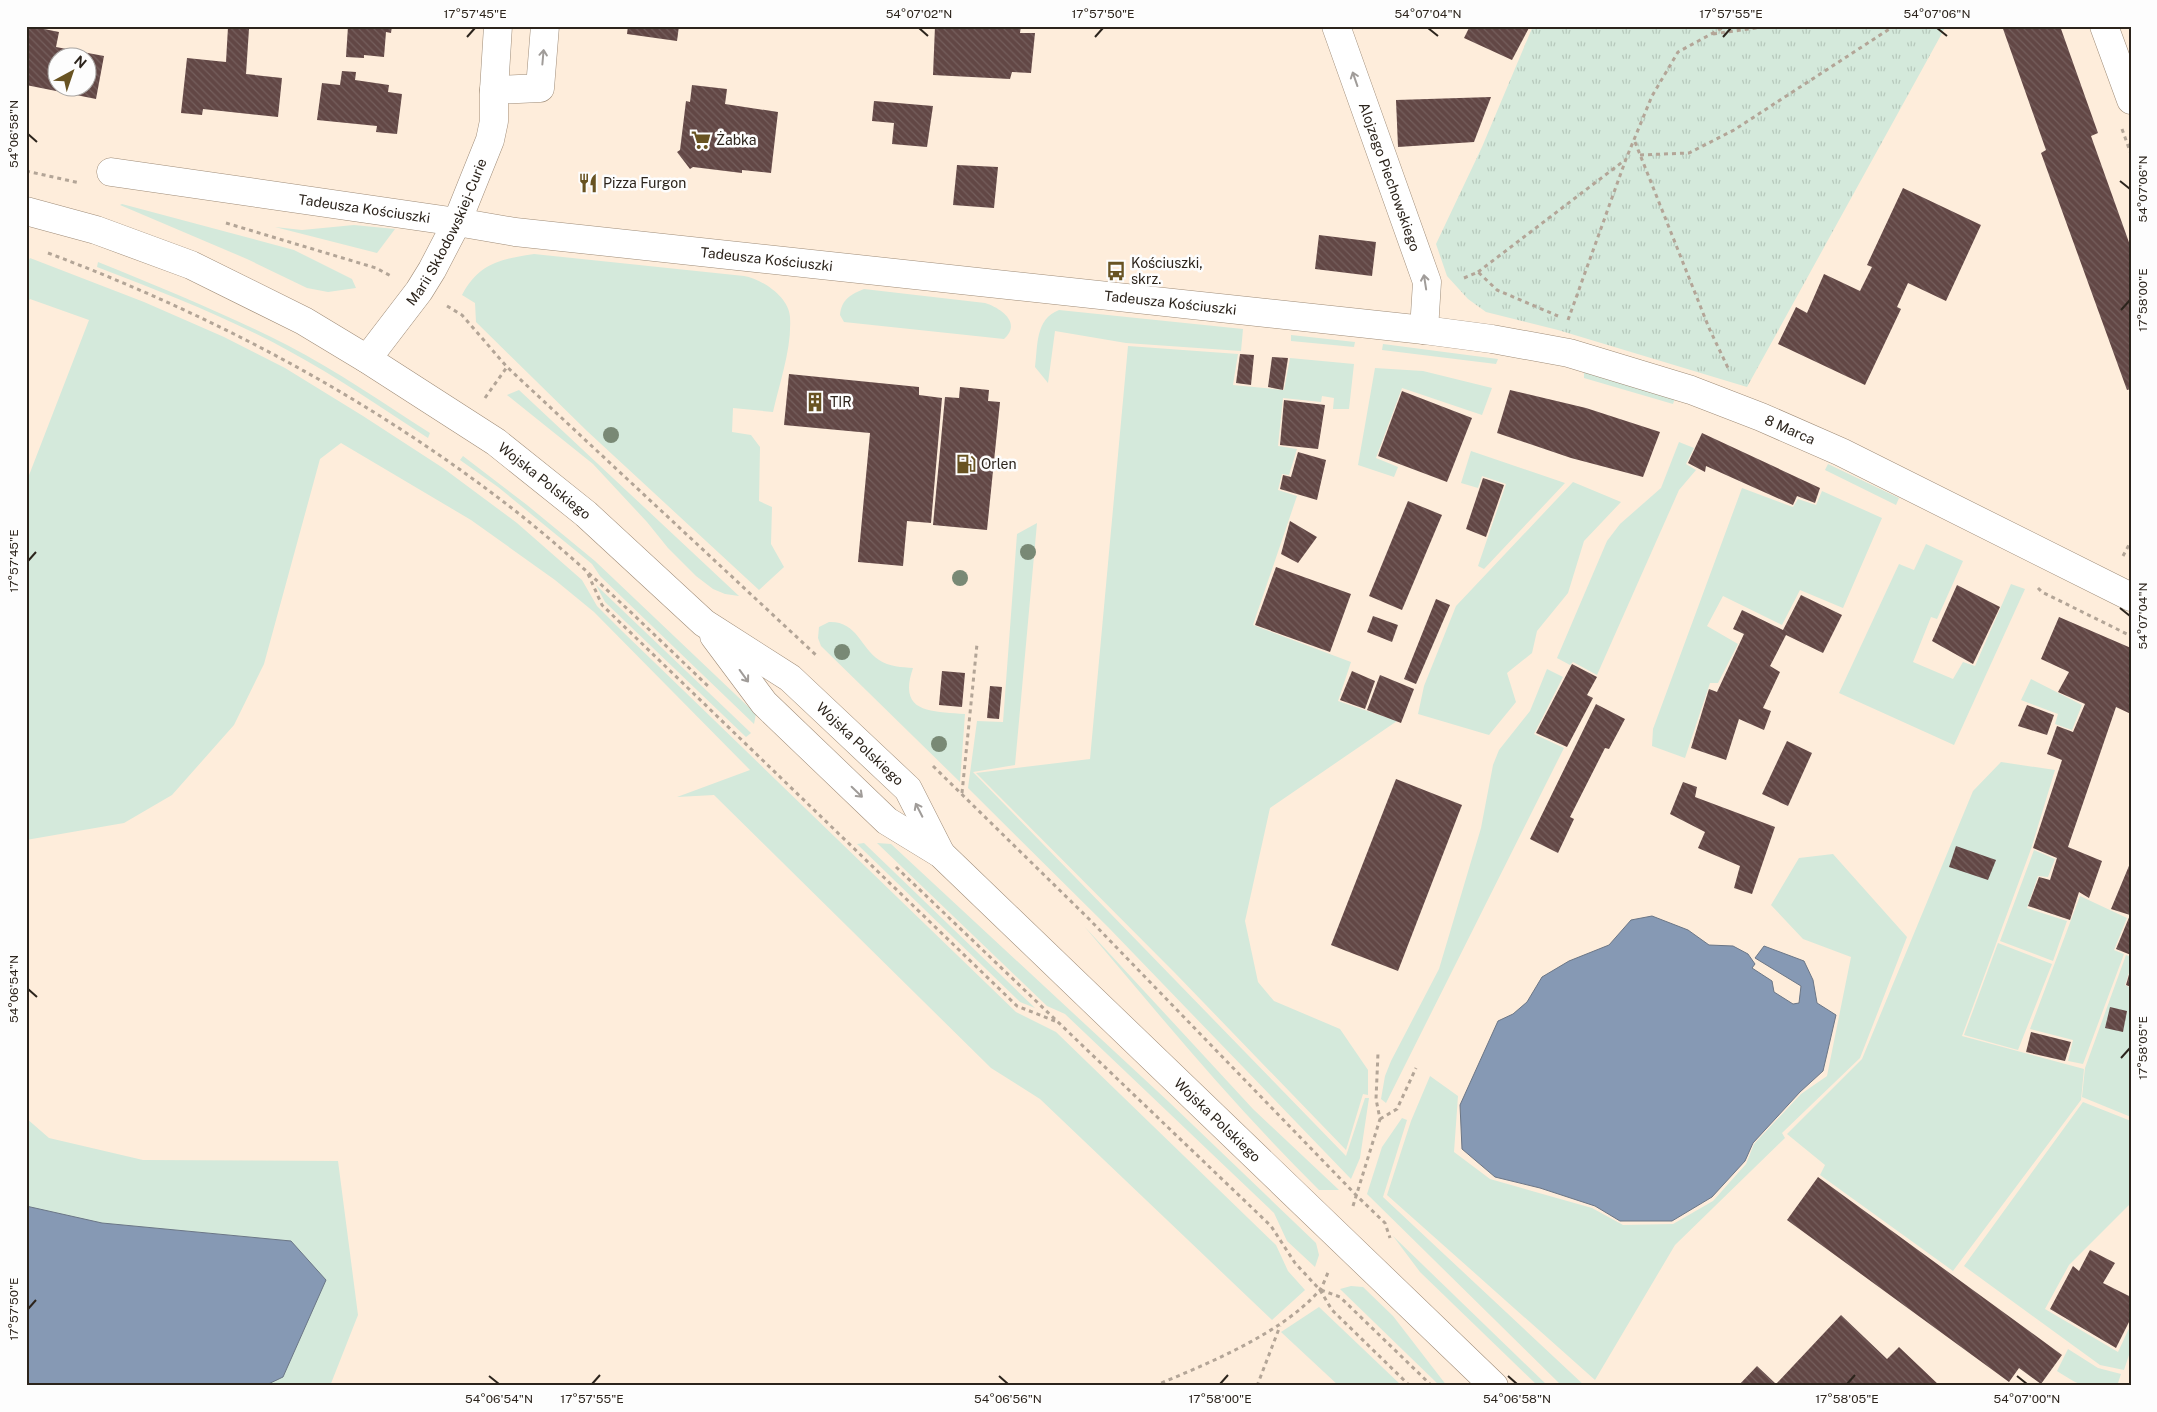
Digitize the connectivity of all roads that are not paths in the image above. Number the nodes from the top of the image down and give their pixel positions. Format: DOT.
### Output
graph roads {
  1 [pos="498,26"];
  2 [pos="545,26"];
  3 [pos="1336,26"];
  4 [pos="2104,26"];
  5 [pos="494,90"];
  6 [pos="2131,100"];
  7 [pos="111,172"];
  8 [pos="26,211"];
  9 [pos="457,222"];
  10 [pos="1424,330"];
  11 [pos="367,359"];
  12 [pos="2131,597"];
  13 [pos="704,623"];
  14 [pos="941,854"];
  15 [pos="1494,1386"];
  1 -- 5 [label="street, Marii Skłodowskiej-Curie"];
  5 -- 2 [label="street, one-way"];
  10 -- 3 [label="street, Alojzego Piechowskiego, one-way"];
  4 -- 6 [label="street"];
  5 -- 9 [label="street, Marii Skłodowskiej-Curie"];
  7 -- 9 [label="street, Tadeusza Kościuszki"];
  8 -- 11 [label="street"];
  9 -- 10 [label="street, Tadeusza Kościuszki"];
  9 -- 11 [label="street, Marii Skłodowskiej-Curie"];
  10 -- 12 [label="street, 8 Marca"];
  11 -- 13 [label="street, Wojska Polskiego"];
  13 -- 14 [label="street, Wojska Polskiego, one-way"];
  14 -- 13 [label="street, Wojska Polskiego, one-way"];
  14 -- 15 [label="street, Wojska Polskiego"];
}
